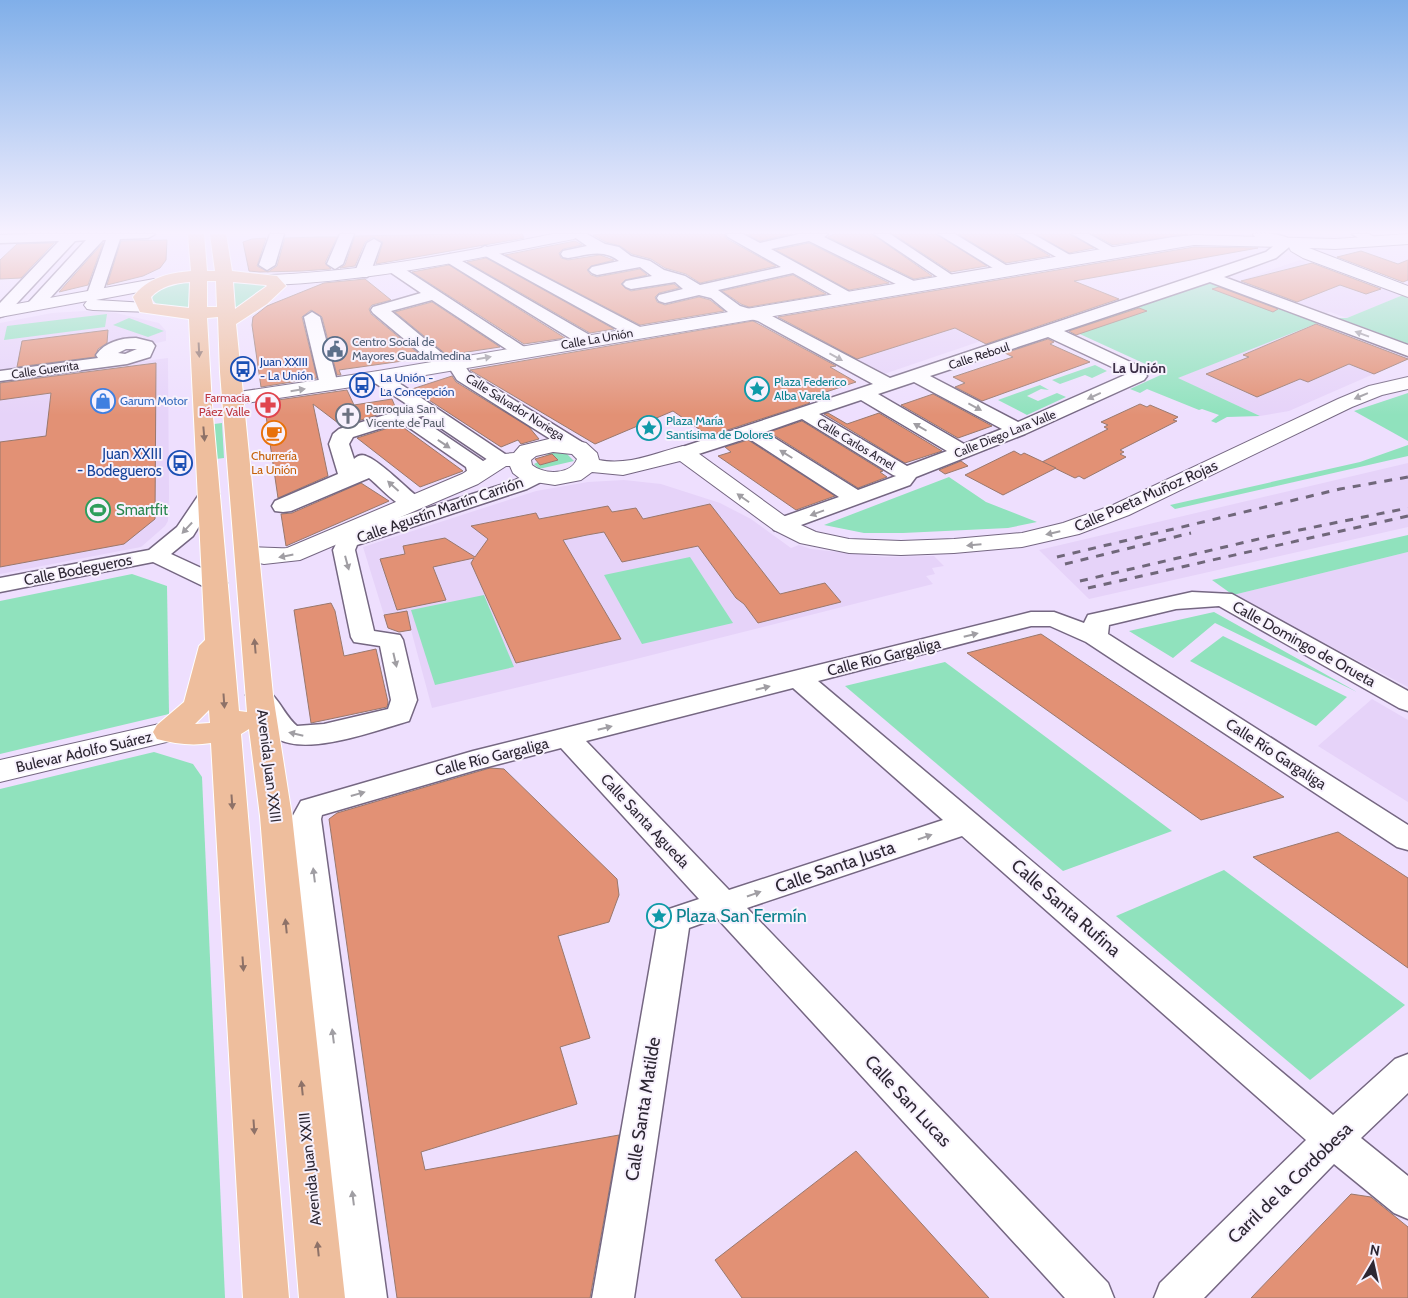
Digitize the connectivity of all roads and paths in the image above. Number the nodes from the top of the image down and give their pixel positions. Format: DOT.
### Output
graph roads {
  1 [pos="16,295"];
  2 [pos="45,295"];
  3 [pos="92,295"];
  4 [pos="143,295"];
  5 [pos="198,295"];
  6 [pos="224,295"];
  7 [pos="266,295"];
  8 [pos="430,295"];
  9 [pos="433,295"];
  10 [pos="510,295"];
  11 [pos="574,295"];
  12 [pos="683,295"];
  13 [pos="715,295"];
  14 [pos="843,295"];
  15 [pos="861,295"];
  16 [pos="1160,295"];
  17 [pos="1257,295"];
  18 [pos="847,297"];
  19 [pos="665,298"];
  20 [pos="35,305"];
  21 [pos="146,308"];
  22 [pos="0,312"];
  23 [pos="750,313"];
  24 [pos="198,314"];
  25 [pos="225,316"];
  26 [pos="312,317"];
  27 [pos="0,319"];
  28 [pos="636,332"];
  29 [pos="1052,332"];
  30 [pos="587,341"];
  31 [pos="1408,351"];
  32 [pos="523,352"];
  33 [pos="89,364"];
  34 [pos="450,364"];
  35 [pos="0,376"];
  36 [pos="916,376"];
  37 [pos="378,377"];
  38 [pos="1408,383"];
  39 [pos="201,385"];
  40 [pos="329,385"];
  41 [pos="889,385"];
  42 [pos="863,394"];
  43 [pos="232,399"];
  44 [pos="425,409"];
  45 [pos="805,413"];
  46 [pos="404,416"];
  47 [pos="1018,430"];
  48 [pos="750,431"];
  49 [pos="343,438"];
  50 [pos="962,452"];
  51 [pos="583,456"];
  52 [pos="675,456"];
  53 [pos="520,465"];
  54 [pos="374,470"];
  55 [pos="909,473"];
  56 [pos="349,477"];
  57 [pos="470,479"];
  58 [pos="209,494"];
  59 [pos="857,499"];
  60 [pos="411,503"];
  61 [pos="283,506"];
  62 [pos="782,525"];
  63 [pos="247,554"];
  64 [pos="156,556"];
  65 [pos="215,583"];
  66 [pos="0,585"];
  67 [pos="218,628"];
  68 [pos="1095,637"];
  69 [pos="799,679"];
  70 [pos="259,695"];
  71 [pos="1408,702"];
  72 [pos="226,731"];
  73 [pos="168,732"];
  74 [pos="567,738"];
  75 [pos="0,771"];
  76 [pos="311,808"];
  77 [pos="967,823"];
  78 [pos="1408,840"];
  79 [pos="723,905"];
  80 [pos="674,920"];
  81 [pos="1408,1070"];
  82 [pos="1333,1139"];
  83 [pos="1408,1200"];
  84 [pos="266,1298"];
  85 [pos="322,1298"];
  86 [pos="366,1298"];
  87 [pos="613,1298"];
  88 [pos="1093,1298"];
  89 [pos="1174,1298"];
  1 -- 22 [label="street"];
  2 -- 20 [label="street"];
  3 -- 20 [label="main road"];
  4 -- 21 [label="main road"];
  5 -- 24 [label="main road"];
  6 -- 25 [label="main road, Avenida Juan XXIII"];
  7 -- 25 [label="main road"];
  8 -- 34 [label="street, Calle Salvador Noriega"];
  9 -- 32 [label="street"];
  10 -- 30 [label="street"];
  11 -- 28 [label="street"];
  12 -- 19 [label="street"];
  13 -- 23 [label="street"];
  14 -- 18 [label="street"];
  15 -- 18 [label="main road, Calle La Unión"];
  16 -- 29 [label="street, Calle Reboul"];
  31 -- 17 [label="street, one-way"];
  18 -- 23 [label="main road, Calle La Unión"];
  20 -- 22 [label="main road"];
  21 -- 24 [label="main road"];
  21 -- 27 [label="main road"];
  23 -- 28 [label="main road, Calle La Unión"];
  23 -- 41 [label="street, one-way"];
  24 -- 25 [label="main road"];
  24 -- 39 [label="main road, one-way"];
  25 -- 43 [label="main road, Avenida Juan XXIII"];
  26 -- 40 [label="street"];
  28 -- 30 [label="main road, Calle La Unión"];
  29 -- 36 [label="street, Calle Reboul"];
  29 -- 47 [label="street, Calle Diego Lara Valle, one-way"];
  30 -- 32 [label="main road, Calle La Unión"];
  34 -- 32 [label="main road, Calle La Unión, one-way"];
  33 -- 33 [label="street, Calle Guerrita"];
  33 -- 35 [label="street, Calle Guerrita"];
  34 -- 37 [label="main road, Calle La Unión"];
  34 -- 51 [label="street, Calle Salvador Noriega"];
  36 -- 41 [label="street, Calle Reboul"];
  36 -- 47 [label="street, one-way"];
  37 -- 40 [label="main road, Calle La Unión"];
  37 -- 44 [label="street"];
  38 -- 62 [label="main road, Calle Poeta Muñoz Rojas, one-way"];
  39 -- 43 [label="main road"];
  39 -- 58 [label="main road, one-way"];
  43 -- 40 [label="main road, Calle La Unión, one-way"];
  41 -- 42 [label="street, Calle Reboul"];
  42 -- 45 [label="street, Calle Reboul"];
  50 -- 42 [label="street, one-way"];
  43 -- 63 [label="main road, Avenida Juan XXIII"];
  44 -- 46 [label="street"];
  44 -- 53 [label="street"];
  45 -- 48 [label="street, Calle Reboul"];
  45 -- 55 [label="street, Calle Carlos Amel"];
  46 -- 49 [label="street"];
  46 -- 57 [label="street, one-way"];
  47 -- 50 [label="street, Calle Diego Lara Valle"];
  48 -- 52 [label="street, Calle Reboul"];
  59 -- 48 [label="street, one-way"];
  49 -- 54 [label="street"];
  49 -- 56 [label="street"];
  50 -- 55 [label="street, Calle Diego Lara Valle"];
  51 -- 52 [label="main road"];
  51 -- 53 [label="main road"];
  51 -- 53 [label="main road"];
  62 -- 52 [label="main road, one-way"];
  53 -- 57 [label="main road, Calle Agustín Martín Carrión"];
  53 -- 70 [label="street, Calle Agustín Martín Carrión, one-way"];
  54 -- 56 [label="street"];
  60 -- 54 [label="street, one-way"];
  55 -- 59 [label="street, Calle Diego Lara Valle"];
  56 -- 61 [label="street"];
  57 -- 60 [label="main road, Calle Agustín Martín Carrión"];
  58 -- 64 [label="street, one-way"];
  58 -- 65 [label="main road"];
  59 -- 62 [label="street, Calle Diego Lara Valle, one-way"];
  60 -- 63 [label="main road, Calle Agustín Martín Carrión, one-way"];
  70 -- 63 [label="main road, Avenida Juan XXIII, one-way"];
  64 -- 65 [label="street"];
  64 -- 66 [label="street, Calle Bodegueros"];
  65 -- 67 [label="main road"];
  67 -- 72 [label="main road, one-way"];
  67 -- 73 [label="main road"];
  69 -- 68 [label="street, Calle Río Gargaliga, one-way"];
  68 -- 71 [label="street, Calle Domingo de Orueta"];
  68 -- 78 [label="street, Calle Río Gargaliga"];
  74 -- 69 [label="street, Calle Río Gargaliga, one-way"];
  69 -- 77 [label="street, Calle Santa Rufina"];
  70 -- 72 [label="main road"];
  85 -- 70 [label="main road, Avenida Juan XXIII, one-way"];
  72 -- 73 [label="main road"];
  72 -- 84 [label="main road, one-way"];
  73 -- 75 [label="main road, Bulevar Adolfo Suárez"];
  76 -- 74 [label="street, Calle Río Gargaliga, one-way"];
  74 -- 79 [label="street, Calle Santa Agueda"];
  86 -- 76 [label="street, Avenida Juan XXIII, one-way"];
  79 -- 77 [label="street, Calle Santa Justa, one-way"];
  77 -- 82 [label="street, Calle Santa Rufina"];
  79 -- 80 [label="street, Calle Santa Justa"];
  79 -- 88 [label="street, Calle San Lucas"];
  80 -- 87 [label="street, Calle Santa Matilde"];
  81 -- 82 [label="street, Carril de la Cordobesa"];
  82 -- 83 [label="street, Calle Santa Rufina"];
  82 -- 89 [label="street, Carril de la Cordobesa"];
}
